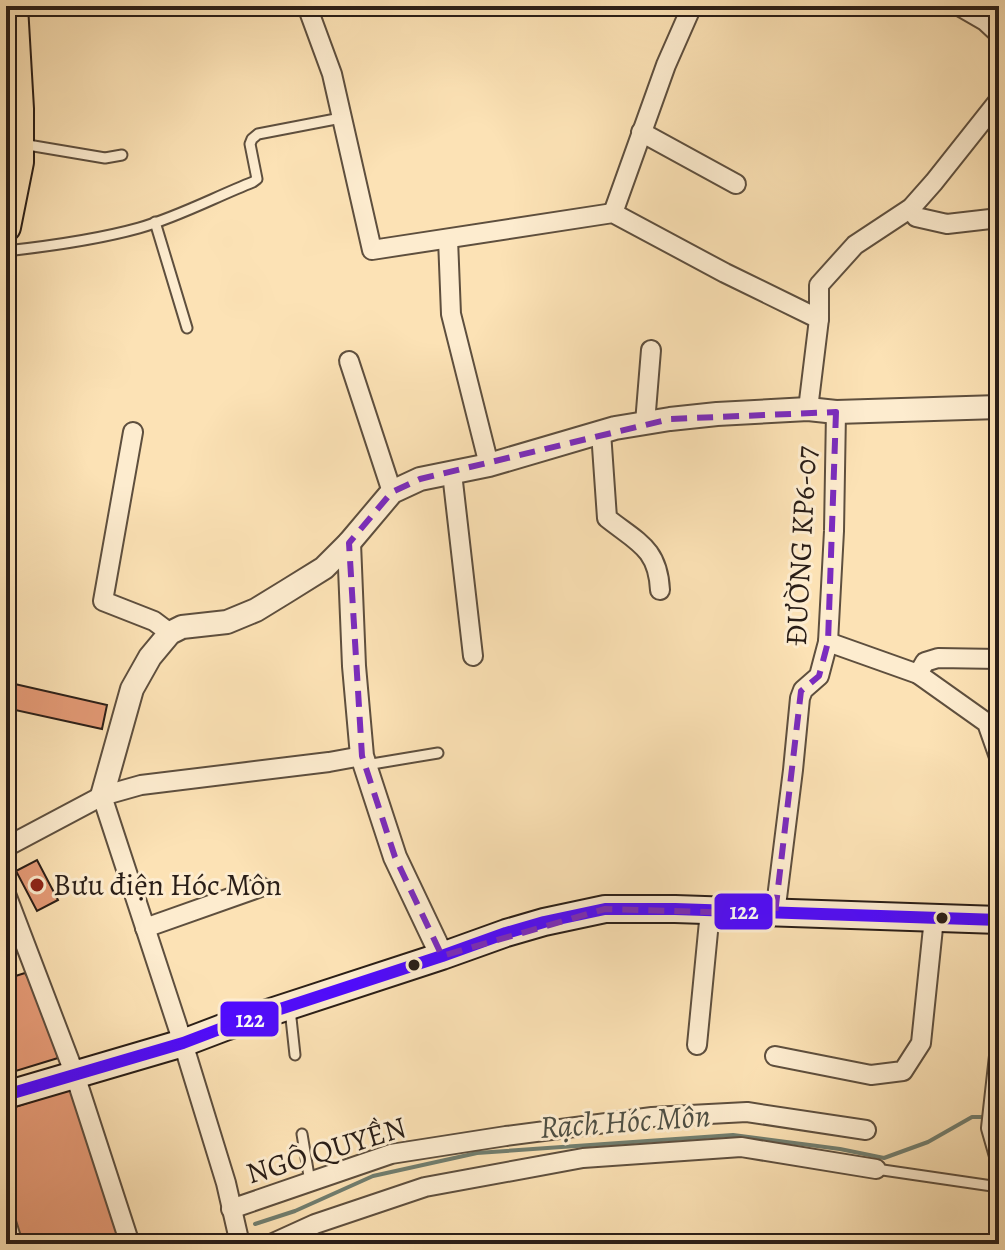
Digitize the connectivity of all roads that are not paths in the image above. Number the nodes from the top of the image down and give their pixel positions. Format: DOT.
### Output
graph roads {
  1 [pos="13,6"];
  2 [pos="307,6"];
  3 [pos="692,6"];
  4 [pos="959,6"];
  5 [pos="999,34"];
  6 [pos="999,100"];
  7 [pos="341,118"];
  8 [pos="641,132"];
  9 [pos="19,144"];
  10 [pos="122,155"];
  11 [pos="736,184"];
  12 [pos="911,208"];
  13 [pos="613,213"];
  14 [pos="999,218"];
  15 [pos="155,222"];
  16 [pos="6,227"];
  17 [pos="448,239"];
  18 [pos="6,251"];
  19 [pos="819,319"];
  20 [pos="187,328"];
  21 [pos="651,350"];
  22 [pos="349,361"];
  23 [pos="999,407"];
  24 [pos="808,409"];
  25 [pos="836,412"];
  26 [pos="645,423"];
  27 [pos="133,432"];
  28 [pos="601,432"];
  29 [pos="489,465"];
  30 [pos="452,473"];
  31 [pos="392,492"];
  32 [pos="349,543"];
  33 [pos="660,590"];
  34 [pos="170,633"];
  35 [pos="828,642"];
  36 [pos="473,656"];
  37 [pos="999,659"];
  38 [pos="918,674"];
  39 [pos="994,727"];
  40 [pos="438,753"];
  41 [pos="999,757"];
  42 [pos="363,761"];
  43 [pos="102,796"];
  44 [pos="6,847"];
  45 [pos="261,887"];
  46 [pos="6,894"];
  47 [pos="710,911"];
  48 [pos="775,914"];
  49 [pos="934,918"];
  50 [pos="999,920"];
  51 [pos="145,928"];
  52 [pos="442,956"];
  53 [pos="290,1006"];
  54 [pos="183,1043"];
  55 [pos="697,1045"];
  56 [pos="295,1055"];
  57 [pos="775,1056"];
  58 [pos="999,1056"];
  59 [pos="75,1075"];
  60 [pos="6,1095"];
  61 [pos="866,1130"];
  62 [pos="302,1134"];
  63 [pos="999,1156"];
  64 [pos="876,1169"];
  65 [pos="310,1182"];
  66 [pos="999,1187"];
  67 [pos="231,1209"];
  68 [pos="6,1222"];
  69 [pos="13,1244"];
  70 [pos="130,1244"];
  71 [pos="240,1244"];
  72 [pos="271,1244"];
  1 -- 9 [label="main road"];
  2 -- 7 [label="street"];
  3 -- 8 [label="street"];
  4 -- 5 [label="street"];
  6 -- 12 [label="street"];
  7 -- 15 [label="lane"];
  7 -- 17 [label="street"];
  8 -- 11 [label="street"];
  8 -- 13 [label="street"];
  9 -- 10 [label="lane"];
  9 -- 16 [label="main road"];
  12 -- 14 [label="street"];
  12 -- 19 [label="street"];
  13 -- 17 [label="street"];
  13 -- 19 [label="street"];
  15 -- 18 [label="lane"];
  15 -- 20 [label="lane"];
  17 -- 29 [label="street"];
  19 -- 24 [label="street"];
  21 -- 26 [label="street"];
  22 -- 31 [label="street"];
  23 -- 25 [label="street"];
  24 -- 25 [label="street"];
  24 -- 26 [label="street"];
  25 -- 35 [label="street, ĐƯỜNG KP6-07"];
  26 -- 28 [label="street"];
  27 -- 34 [label="street"];
  28 -- 29 [label="street"];
  28 -- 33 [label="street"];
  29 -- 30 [label="street"];
  30 -- 31 [label="street"];
  30 -- 36 [label="street"];
  31 -- 32 [label="street"];
  32 -- 34 [label="street"];
  32 -- 42 [label="street"];
  34 -- 43 [label="street"];
  35 -- 38 [label="street"];
  35 -- 48 [label="street, ĐƯỜNG KP6-07"];
  37 -- 38 [label="street"];
  38 -- 39 [label="street"];
  39 -- 41 [label="street"];
  40 -- 42 [label="lane"];
  42 -- 43 [label="street"];
  42 -- 52 [label="street"];
  43 -- 44 [label="street"];
  43 -- 51 [label="street"];
  45 -- 51 [label="street"];
  46 -- 59 [label="street"];
  47 -- 48 [label="main road"];
  47 -- 52 [label="main road"];
  47 -- 55 [label="street"];
  48 -- 49 [label="main road"];
  49 -- 50 [label="main road"];
  49 -- 57 [label="street"];
  51 -- 54 [label="street"];
  52 -- 53 [label="main road"];
  53 -- 54 [label="main road"];
  53 -- 56 [label="lane"];
  54 -- 59 [label="main road"];
  54 -- 67 [label="street"];
  58 -- 63 [label="street"];
  59 -- 60 [label="main road"];
  59 -- 70 [label="street"];
  61 -- 65 [label="street, NGÔ QUYỀN"];
  62 -- 65 [label="lane"];
  64 -- 66 [label="lane"];
  64 -- 72 [label="street"];
  65 -- 67 [label="street, NGÔ QUYỀN"];
  67 -- 71 [label="street"];
  68 -- 69 [label="street"];
}
